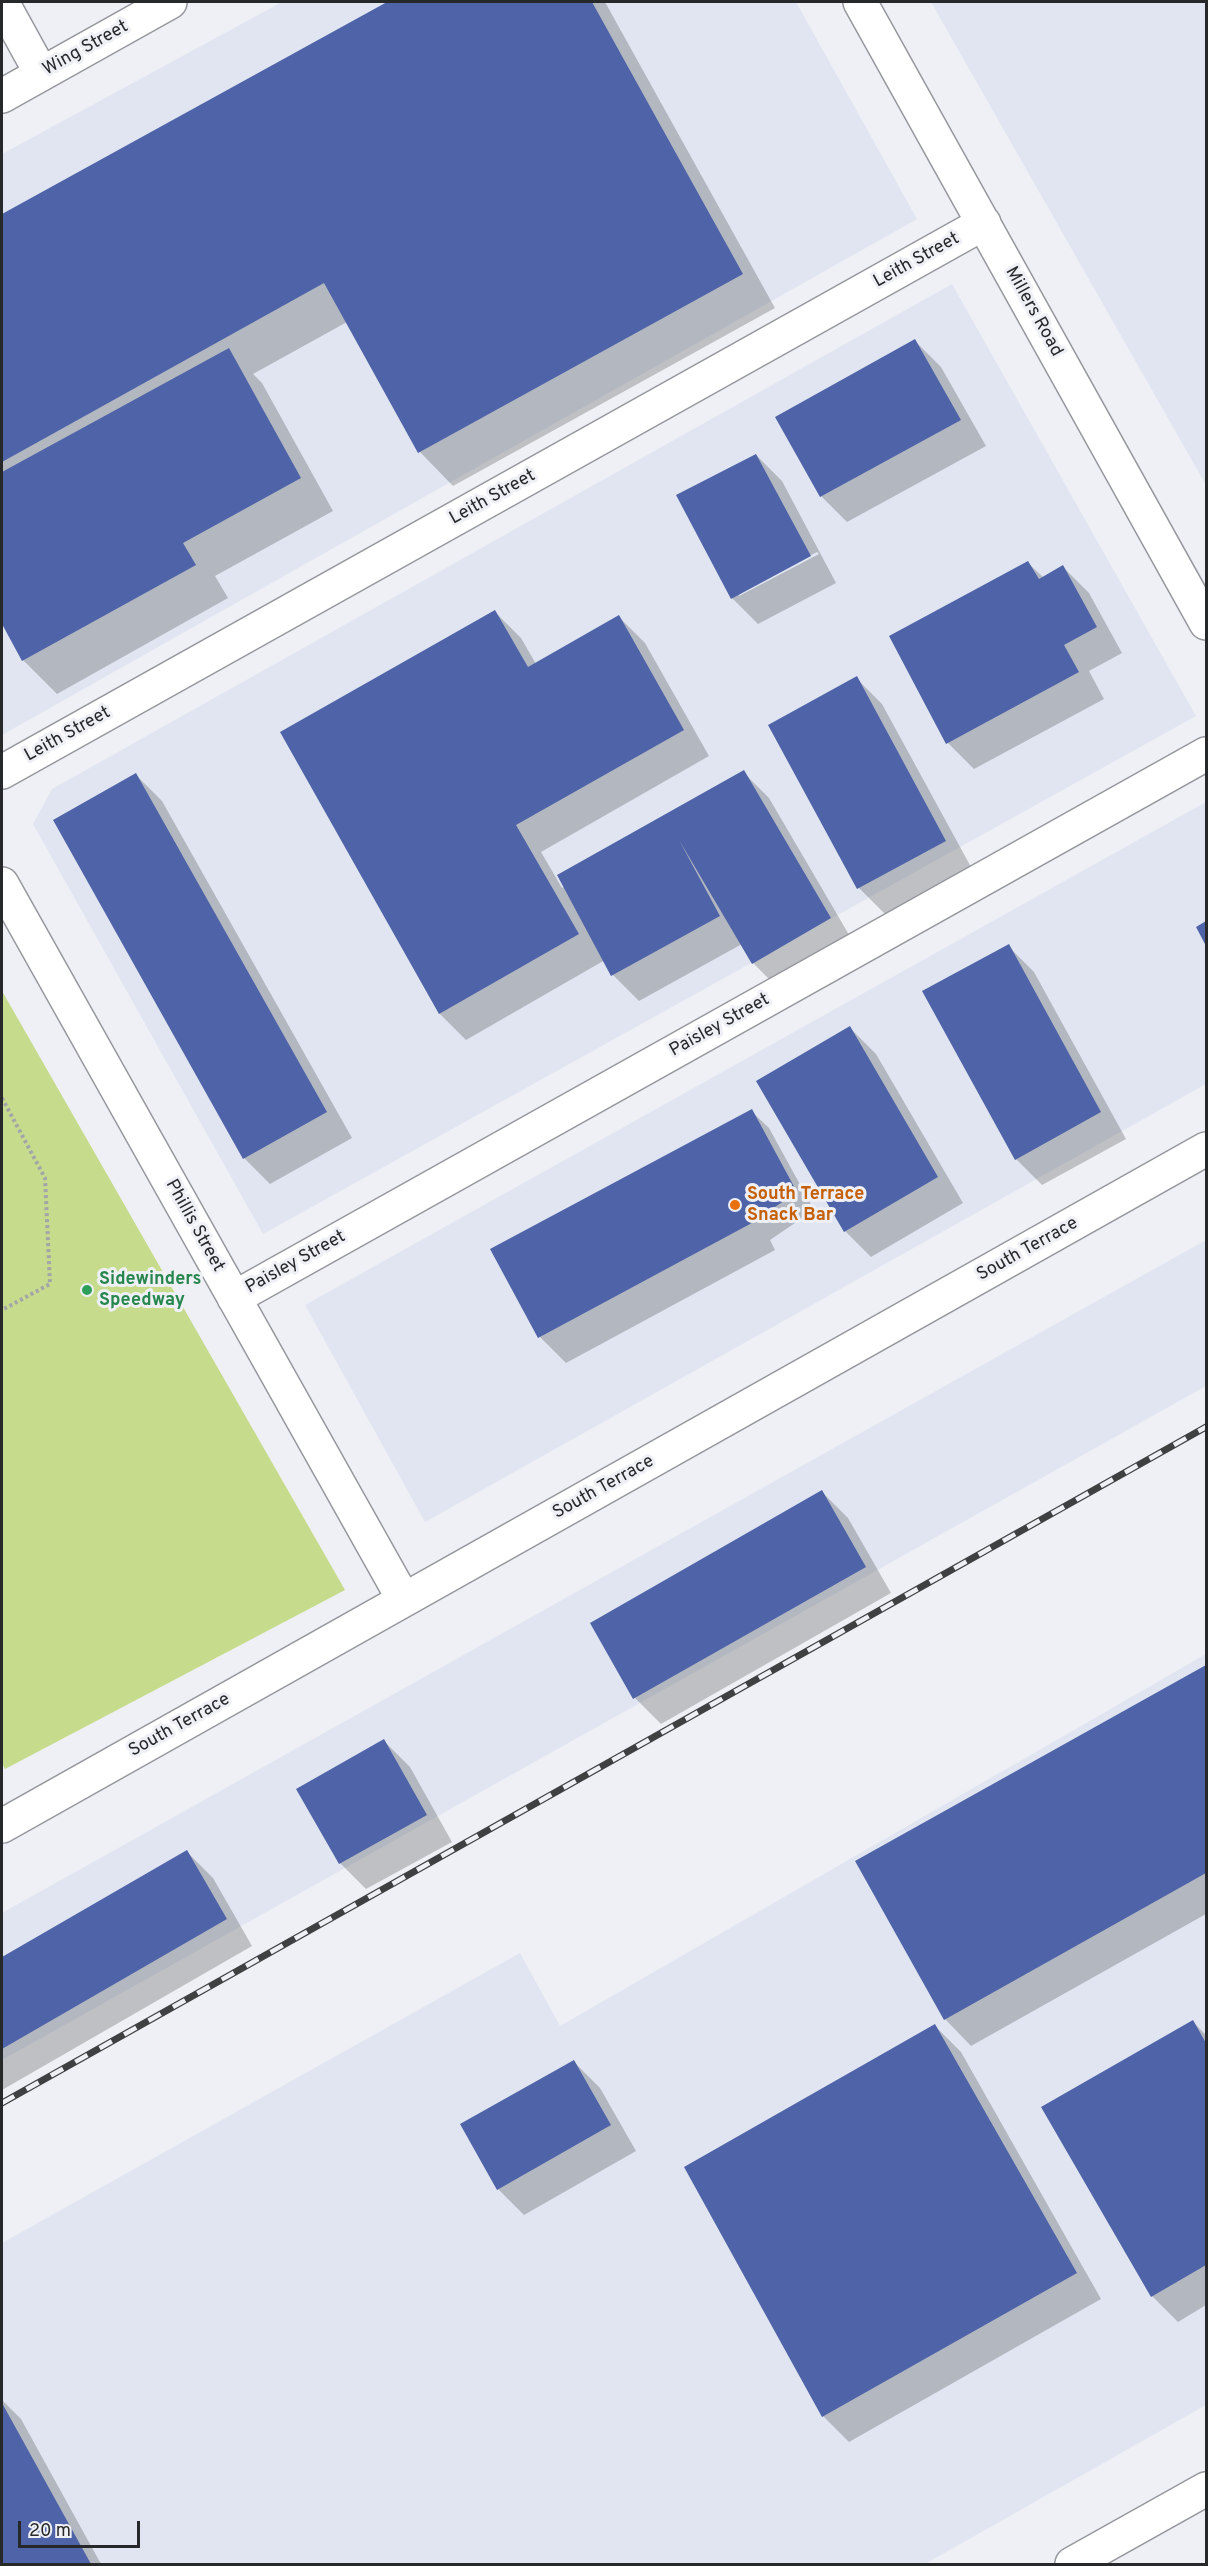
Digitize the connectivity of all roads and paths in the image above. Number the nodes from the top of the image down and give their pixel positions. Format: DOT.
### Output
graph roads {
  1 [pos="2,2"];
  2 [pos="170,2"];
  3 [pos="860,2"];
  4 [pos="41,73"];
  5 [pos="2,96"];
  6 [pos="984,223"];
  7 [pos="1206,623"];
  8 [pos="1206,754"];
  9 [pos="2,772"];
  10 [pos="2,884"];
  11 [pos="2,1098"];
  12 [pos="1206,1149"];
  13 [pos="234,1298"];
  14 [pos="2,1310"];
  15 [pos="405,1600"];
  16 [pos="2,1826"];
  17 [pos="1206,2489"];
  18 [pos="1072,2565"];
  1 -- 4 [label="street"];
  2 -- 4 [label="street, Wing Street"];
  3 -- 6 [label="street, Millers Road"];
  4 -- 5 [label="street, Wing Street"];
  6 -- 7 [label="street, Millers Road"];
  6 -- 9 [label="street, Leith Street"];
  8 -- 13 [label="street, Paisley Street"];
  10 -- 13 [label="street, Phillis Street"];
  11 -- 14 [label="path"];
  12 -- 15 [label="street, South Terrace"];
  13 -- 15 [label="street, Phillis Street"];
  15 -- 16 [label="street, South Terrace"];
  17 -- 18 [label="street"];
}
